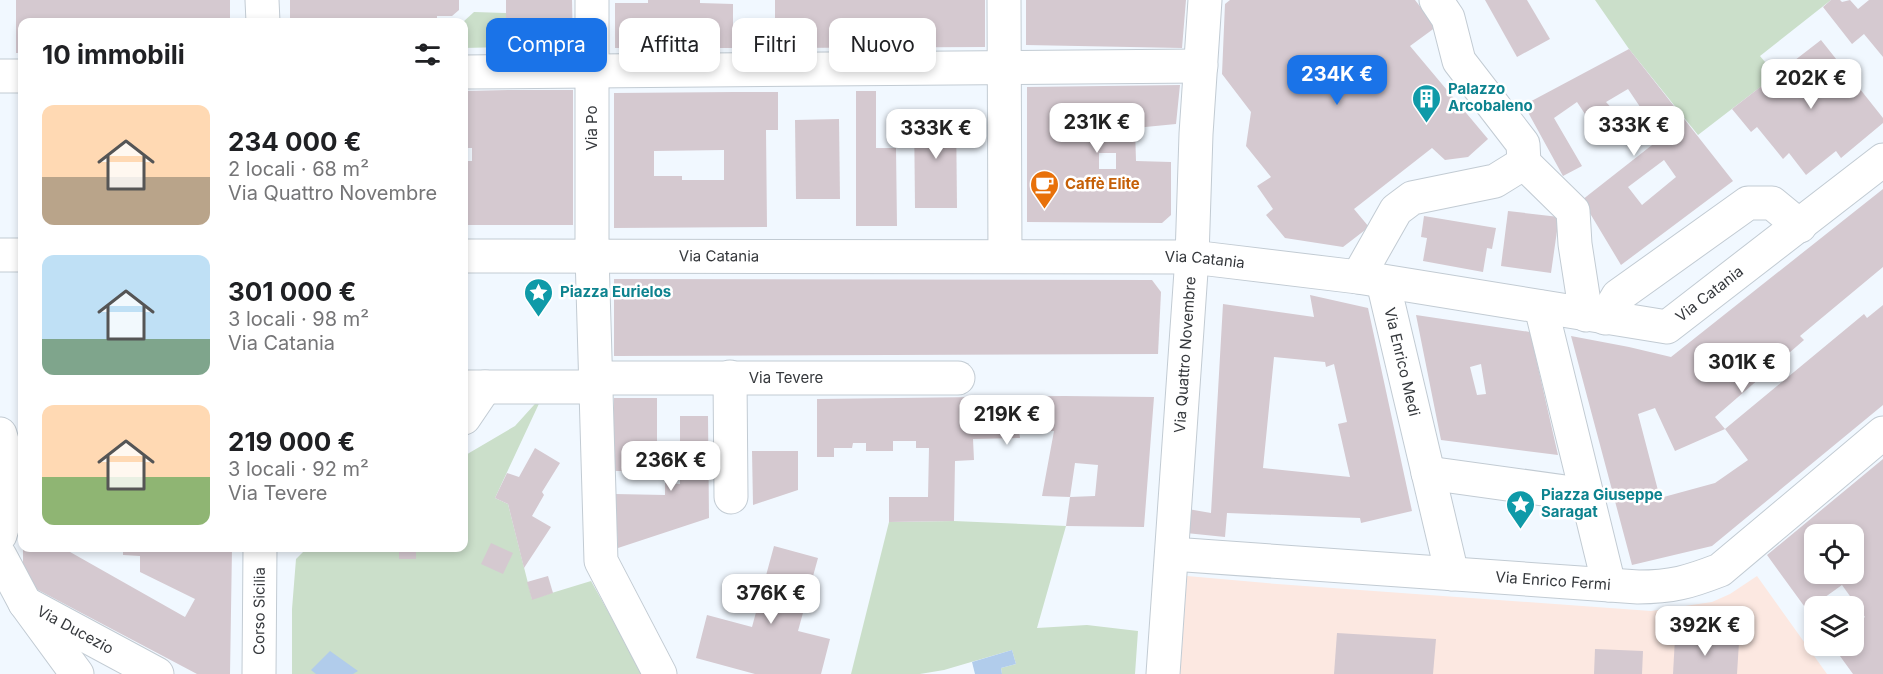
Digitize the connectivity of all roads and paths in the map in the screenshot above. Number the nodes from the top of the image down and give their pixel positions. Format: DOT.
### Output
graph roads {
  1 [pos="262,0"];
  2 [pos="592,0"];
  3 [pos="1004,0"];
  4 [pos="1205,0"];
  5 [pos="1436,0"];
  6 [pos="263,18"];
  7 [pos="592,18"];
  8 [pos="1201,66"];
  9 [pos="1004,67"];
  10 [pos="607,71"];
  11 [pos="468,72"];
  12 [pos="486,72"];
  13 [pos="592,72"];
  14 [pos="0,76"];
  15 [pos="18,76"];
  16 [pos="1883,160"];
  17 [pos="1524,163"];
  18 [pos="1800,226"];
  19 [pos="0,255"];
  20 [pos="18,255"];
  21 [pos="592,255"];
  22 [pos="468,256"];
  23 [pos="1005,256"];
  24 [pos="1192,257"];
  25 [pos="1371,279"];
  26 [pos="1541,307"];
  27 [pos="1596,316"];
  28 [pos="730,378"];
  29 [pos="958,378"];
  30 [pos="601,385"];
  31 [pos="474,387"];
  32 [pos="468,406"];
  33 [pos="1883,433"];
  34 [pos="11,453"];
  35 [pos="1425,457"];
  36 [pos="1587,495"];
  37 [pos="731,497"];
  38 [pos="0,535"];
  39 [pos="261,552"];
  40 [pos="1172,554"];
  41 [pos="0,556"];
  42 [pos="1452,574"];
  43 [pos="1609,585"];
  44 [pos="25,603"];
  45 [pos="77,674"];
  46 [pos="157,674"];
  47 [pos="259,674"];
  48 [pos="660,674"];
  49 [pos="1163,674"];
  1 -- 6 [label="street"];
  2 -- 7 [label="street, Via Po"];
  3 -- 9 [label="street"];
  4 -- 8 [label="street, Via Quattro Novembre"];
  5 -- 17 [label="street"];
  8 -- 9 [label="street"];
  8 -- 24 [label="street, Via Quattro Novembre"];
  9 -- 10 [label="street"];
  9 -- 23 [label="street"];
  11 -- 12 [label="street"];
  13 -- 21 [label="street, Via Po"];
  14 -- 15 [label="street"];
  16 -- 18 [label="street, Via Catania"];
  17 -- 25 [label="street"];
  17 -- 27 [label="street"];
  18 -- 27 [label="street, Via Catania"];
  18 -- 27 [label="street"];
  19 -- 20 [label="street"];
  21 -- 22 [label="street, Via Catania"];
  21 -- 23 [label="street, Via Catania"];
  21 -- 30 [label="street, Via Po"];
  23 -- 24 [label="street, Via Catania"];
  24 -- 25 [label="street, Via Catania"];
  24 -- 40 [label="street, Via Quattro Novembre"];
  25 -- 26 [label="street, Via Catania"];
  25 -- 35 [label="street, Via Enrico Medi"];
  26 -- 27 [label="street, Via Catania"];
  26 -- 36 [label="street"];
  28 -- 29 [label="street, Via Tevere"];
  28 -- 30 [label="street, Via Tevere"];
  28 -- 37 [label="street"];
  30 -- 31 [label="street, Via Tevere"];
  30 -- 48 [label="street, Via Po"];
  31 -- 32 [label="street"];
  33 -- 43 [label="street, Via Enrico Fermi"];
  34 -- 38 [label="street"];
  35 -- 36 [label="street"];
  35 -- 42 [label="street, Via Enrico Medi"];
  36 -- 43 [label="street"];
  39 -- 47 [label="street, Corso Sicilia"];
  40 -- 42 [label="street, Via Enrico Fermi"];
  40 -- 49 [label="street, Via Quattro Novembre"];
  41 -- 44 [label="street"];
  42 -- 43 [label="street, Via Enrico Fermi"];
  44 -- 45 [label="street"];
  44 -- 46 [label="street, Via Ducezio"];
}
